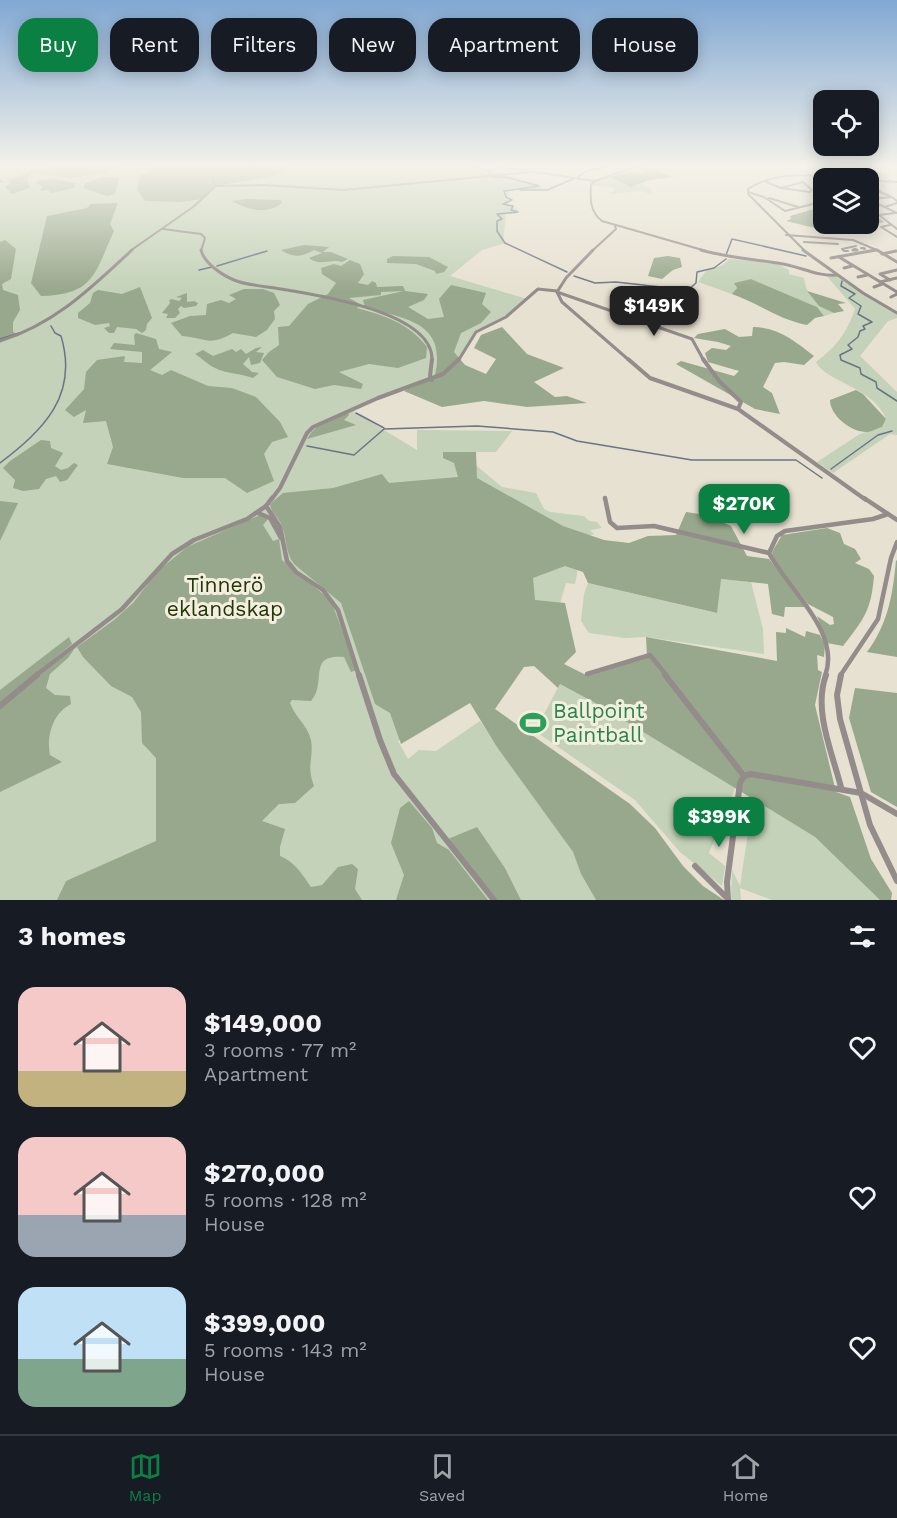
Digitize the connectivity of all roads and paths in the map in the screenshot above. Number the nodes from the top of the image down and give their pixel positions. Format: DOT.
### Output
graph roads {
  1 [pos="194,207"];
  2 [pos="592,207"];
  3 [pos="759,207"];
  4 [pos="779,207"];
  5 [pos="799,207"];
  6 [pos="885,207"];
  7 [pos="785,211"];
  8 [pos="780,212"];
  9 [pos="896,212"];
  10 [pos="890,225"];
  11 [pos="615,226"];
  12 [pos="163,229"];
  13 [pos="897,229"];
  14 [pos="894,232"];
  15 [pos="785,235"];
  16 [pos="897,236"];
  17 [pos="818,237"];
  18 [pos="839,238"];
  19 [pos="804,242"];
  20 [pos="822,243"];
  21 [pos="861,248"];
  22 [pos="876,250"];
  23 [pos="844,251"];
  24 [pos="896,251"];
  25 [pos="882,254"];
  26 [pos="839,257"];
  27 [pos="831,258"];
  28 [pos="896,261"];
  29 [pos="853,266"];
  30 [pos="844,267"];
  31 [pos="897,270"];
  32 [pos="838,275"];
  33 [pos="867,275"];
  34 [pos="858,277"];
  35 [pos="897,278"];
  36 [pos="890,280"];
  37 [pos="882,283"];
  38 [pos="874,287"];
  39 [pos="557,291"];
  40 [pos="897,293"];
  41 [pos="891,297"];
  42 [pos="897,313"];
  43 [pos="0,341"];
  44 [pos="432,380"];
  45 [pos="738,409"];
  46 [pos="605,498"];
  47 [pos="266,506"];
  48 [pos="257,513"];
  49 [pos="888,514"];
  50 [pos="897,520"];
  51 [pos="282,540"];
  52 [pos="897,542"];
  53 [pos="769,553"];
  54 [pos="587,674"];
  55 [pos="0,706"];
  56 [pos="744,776"];
  57 [pos="841,788"];
  58 [pos="861,793"];
  59 [pos="897,814"];
  60 [pos="695,866"];
  61 [pos="897,881"];
  62 [pos="727,899"];
  63 [pos="494,900"];
  1 -- 12 [label="street"];
  2 -- 11 [label="street"];
  3 -- 15 [label="street"];
  4 -- 7 [label="street"];
  5 -- 7 [label="street"];
  6 -- 9 [label="street"];
  7 -- 8 [label="street"];
  9 -- 10 [label="street"];
  10 -- 13 [label="street"];
  10 -- 16 [label="street"];
  11 -- 32 [label="street"];
  11 -- 39 [label="street"];
  12 -- 43 [label="street"];
  12 -- 44 [label="street"];
  14 -- 16 [label="street"];
  15 -- 17 [label="street"];
  15 -- 32 [label="street"];
  17 -- 18 [label="street"];
  17 -- 20 [label="street"];
  18 -- 20 [label="street"];
  18 -- 22 [label="street"];
  19 -- 20 [label="street"];
  21 -- 23 [label="street"];
  22 -- 25 [label="street"];
  22 -- 26 [label="street"];
  24 -- 25 [label="street"];
  25 -- 28 [label="street"];
  26 -- 27 [label="street"];
  26 -- 29 [label="street"];
  29 -- 30 [label="street"];
  29 -- 33 [label="street"];
  31 -- 36 [label="street"];
  32 -- 42 [label="street"];
  33 -- 34 [label="street"];
  33 -- 37 [label="street"];
  35 -- 36 [label="street"];
  36 -- 37 [label="street"];
  37 -- 38 [label="street"];
  37 -- 40 [label="street"];
  39 -- 44 [label="street"];
  39 -- 45 [label="street"];
  39 -- 45 [label="street"];
  40 -- 41 [label="street"];
  44 -- 47 [label="street"];
  45 -- 49 [label="street"];
  46 -- 53 [label="street"];
  47 -- 48 [label="street"];
  47 -- 51 [label="street"];
  48 -- 51 [label="street"];
  48 -- 55 [label="street"];
  49 -- 50 [label="street"];
  49 -- 53 [label="street"];
  51 -- 63 [label="street"];
  52 -- 58 [label="street"];
  53 -- 57 [label="street"];
  54 -- 56 [label="street"];
  56 -- 57 [label="street"];
  56 -- 62 [label="street"];
  57 -- 58 [label="street"];
  58 -- 59 [label="street"];
  58 -- 61 [label="street"];
  60 -- 62 [label="street"];
}
